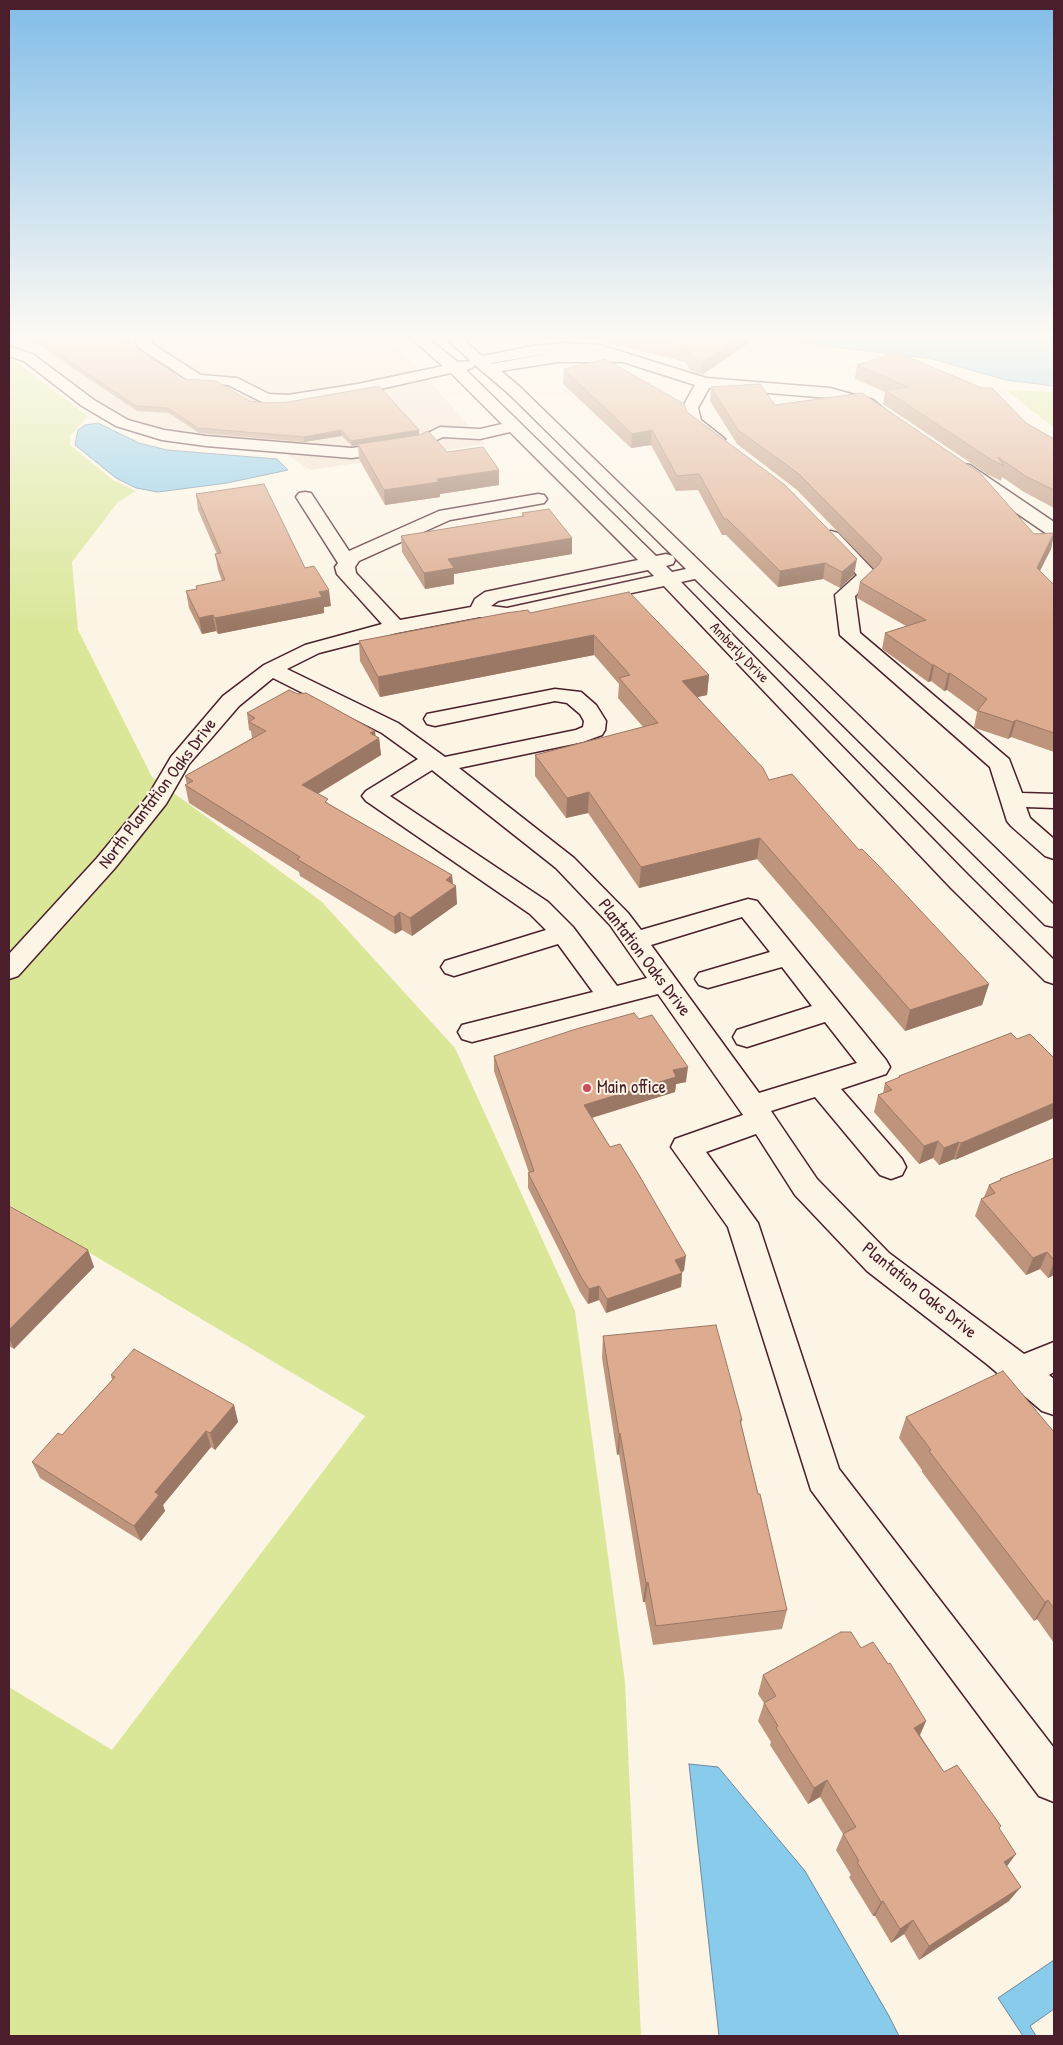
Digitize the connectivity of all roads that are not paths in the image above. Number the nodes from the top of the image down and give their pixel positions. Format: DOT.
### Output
graph roads {
  1 [pos="153,432"];
  2 [pos="439,432"];
  3 [pos="449,432"];
  4 [pos="487,432"];
  5 [pos="520,432"];
  6 [pos="557,432"];
  7 [pos="708,432"];
  8 [pos="734,451"];
  9 [pos="948,458"];
  10 [pos="305,497"];
  11 [pos="538,499"];
  12 [pos="816,522"];
  13 [pos="1054,530"];
  14 [pos="684,556"];
  15 [pos="347,562"];
  16 [pos="652,563"];
  17 [pos="699,572"];
  18 [pos="668,579"];
  19 [pos="480,611"];
  20 [pos="395,627"];
  21 [pos="271,669"];
  22 [pos="435,719"];
  23 [pos="437,762"];
  24 [pos="1013,800"];
  25 [pos="1054,801"];
  26 [pos="1054,851"];
  27 [pos="1054,919"];
  28 [pos="564,933"];
  29 [pos="635,941"];
  30 [pos="788,956"];
  31 [pos="454,967"];
  32 [pos="9,970"];
  33 [pos="1054,975"];
  34 [pos="708,979"];
  35 [pos="664,982"];
  36 [pos="610,996"];
  37 [pos="831,1010"];
  38 [pos="472,1032"];
  39 [pos="747,1037"];
  40 [pos="821,1084"];
  41 [pos="757,1113"];
  42 [pos="891,1167"];
  43 [pos="1054,1356"];
  44 [pos="1021,1372"];
  45 [pos="1054,1400"];
  46 [pos="1054,1781"];
  1 -- 2 [label="street"];
  3 -- 4 [label="street"];
  5 -- 16 [label="street, Amberly Drive"];
  6 -- 14 [label="street, Amberly Drive"];
  7 -- 8 [label="street"];
  9 -- 13 [label="street"];
  10 -- 15 [label="street"];
  11 -- 15 [label="street"];
  12 -- 24 [label="street"];
  14 -- 16 [label="street"];
  14 -- 17 [label="street, Amberly Drive"];
  15 -- 20 [label="street"];
  16 -- 18 [label="street, Amberly Drive"];
  16 -- 19 [label="street"];
  17 -- 18 [label="street"];
  17 -- 27 [label="street, Amberly Drive"];
  18 -- 19 [label="street"];
  18 -- 33 [label="street, Amberly Drive"];
  19 -- 20 [label="street"];
  20 -- 21 [label="street"];
  21 -- 23 [label="street, Plantation Oaks Drive"];
  21 -- 32 [label="street, North Plantation Oaks Drive"];
  22 -- 23 [label="street"];
  23 -- 28 [label="street"];
  23 -- 29 [label="street, Plantation Oaks Drive"];
  24 -- 25 [label="street"];
  24 -- 26 [label="street"];
  28 -- 31 [label="street"];
  28 -- 36 [label="street"];
  29 -- 30 [label="street"];
  29 -- 35 [label="street, Plantation Oaks Drive"];
  30 -- 34 [label="street"];
  30 -- 37 [label="street"];
  35 -- 36 [label="street"];
  35 -- 41 [label="street, Plantation Oaks Drive"];
  36 -- 38 [label="street"];
  37 -- 39 [label="street"];
  37 -- 40 [label="street"];
  40 -- 41 [label="street"];
  40 -- 42 [label="street"];
  41 -- 44 [label="street, Plantation Oaks Drive"];
  41 -- 46 [label="street"];
  43 -- 44 [label="street"];
  44 -- 45 [label="street, Plantation Oaks Drive"];
}
